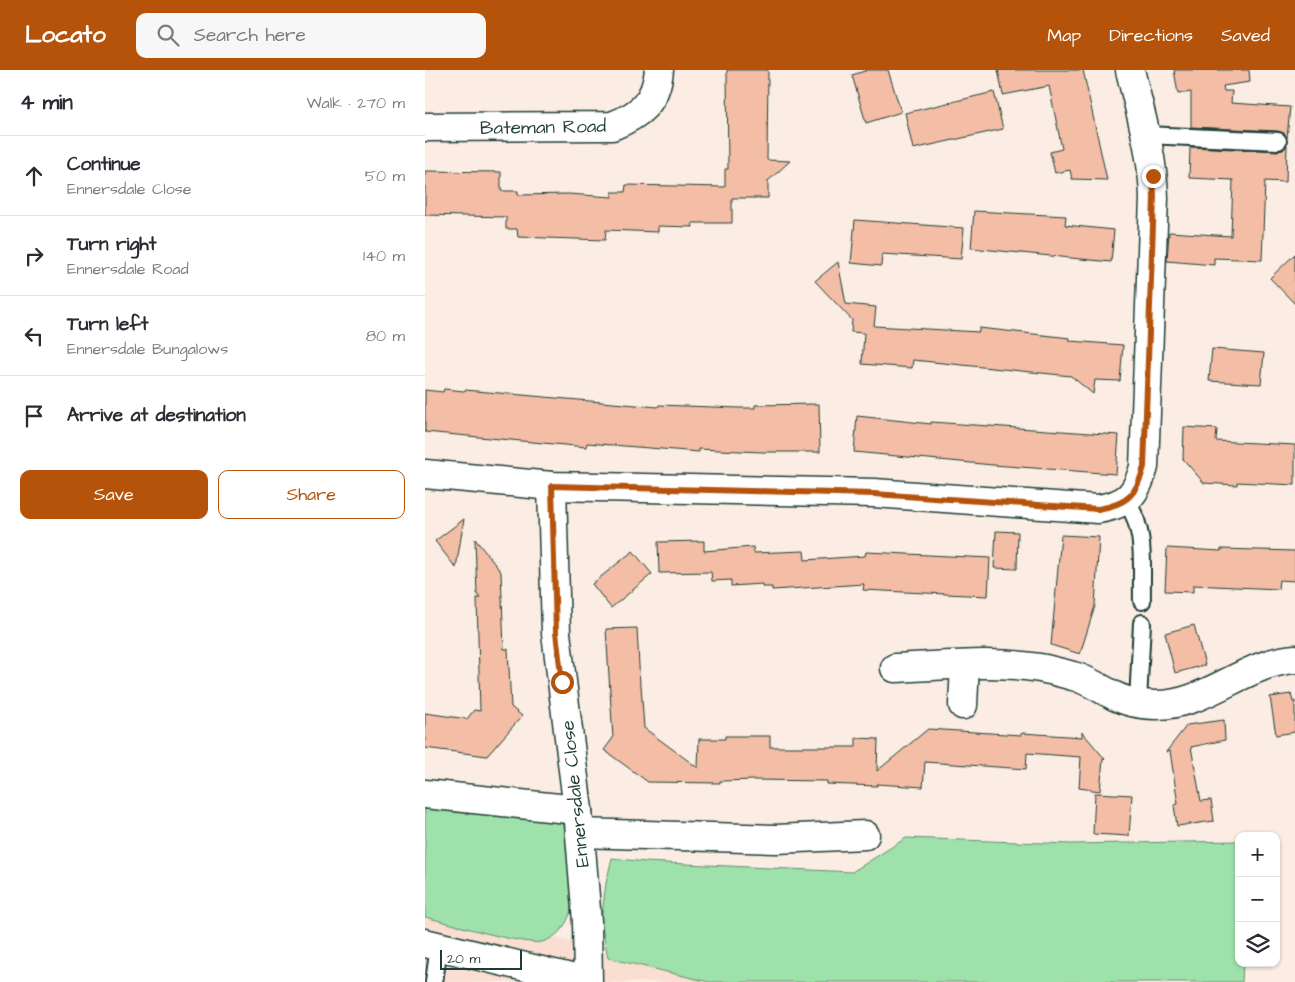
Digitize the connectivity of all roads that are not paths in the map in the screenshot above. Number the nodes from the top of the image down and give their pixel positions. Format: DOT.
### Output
graph roads {
  1 [pos="659,70"];
  2 [pos="1130,70"];
  3 [pos="425,127"];
  4 [pos="1146,134"];
  5 [pos="1278,141"];
  6 [pos="425,474"];
  7 [pos="552,486"];
  8 [pos="1126,500"];
  9 [pos="1142,600"];
  10 [pos="1142,623"];
  11 [pos="1295,659"];
  12 [pos="965,665"];
  13 [pos="895,668"];
  14 [pos="1138,702"];
  15 [pos="963,705"];
  16 [pos="425,794"];
  17 [pos="579,821"];
  18 [pos="865,835"];
  19 [pos="432,945"];
  20 [pos="434,982"];
  21 [pos="588,982"];
  1 -- 3 [label="street, Bateman Road"];
  2 -- 4 [label="street"];
  4 -- 5 [label="lane"];
  4 -- 8 [label="street"];
  6 -- 7 [label="street"];
  7 -- 8 [label="street"];
  7 -- 17 [label="street, Ennersdale Close"];
  8 -- 9 [label="lane"];
  10 -- 14 [label="lane"];
  11 -- 14 [label="street"];
  12 -- 13 [label="street"];
  12 -- 14 [label="street"];
  12 -- 15 [label="street"];
  16 -- 17 [label="street"];
  17 -- 18 [label="street"];
  17 -- 21 [label="street, Ennersdale Close"];
  19 -- 20 [label="lane"];
  19 -- 21 [label="street"];
}
